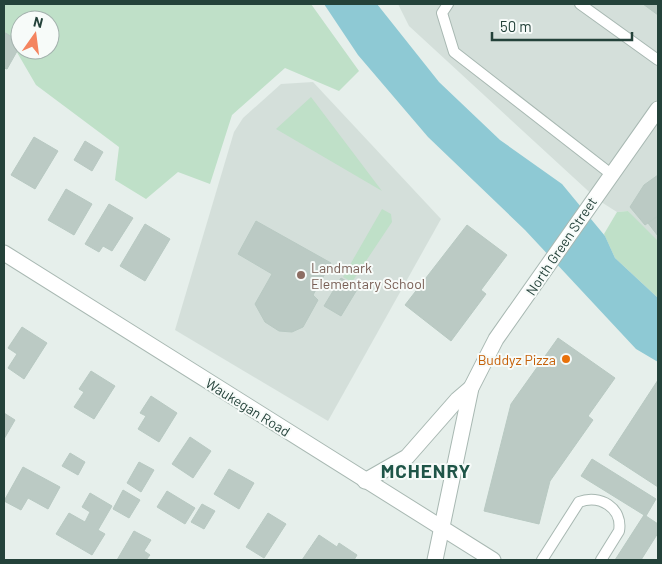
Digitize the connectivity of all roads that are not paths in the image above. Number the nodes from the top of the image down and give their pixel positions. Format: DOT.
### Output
graph roads {
  1 [pos="448,4"];
  2 [pos="580,4"];
  3 [pos="658,60"];
  4 [pos="658,109"];
  5 [pos="611,174"];
  6 [pos="4,253"];
  7 [pos="471,388"];
  8 [pos="366,481"];
  9 [pos="442,529"];
  10 [pos="435,560"];
  11 [pos="493,560"];
  12 [pos="542,560"];
  13 [pos="601,560"];
  1 -- 5 [label="lane"];
  2 -- 3 [label="lane"];
  4 -- 5 [label="street, North Green Street"];
  5 -- 7 [label="street, North Green Street"];
  6 -- 8 [label="street, Waukegan Road"];
  7 -- 8 [label="street, North Green Street"];
  7 -- 9 [label="street, North Green Street"];
  8 -- 9 [label="street, Waukegan Road"];
  9 -- 10 [label="street, North Green Street"];
  9 -- 11 [label="street, Waukegan Road"];
  12 -- 13 [label="lane"];
}
